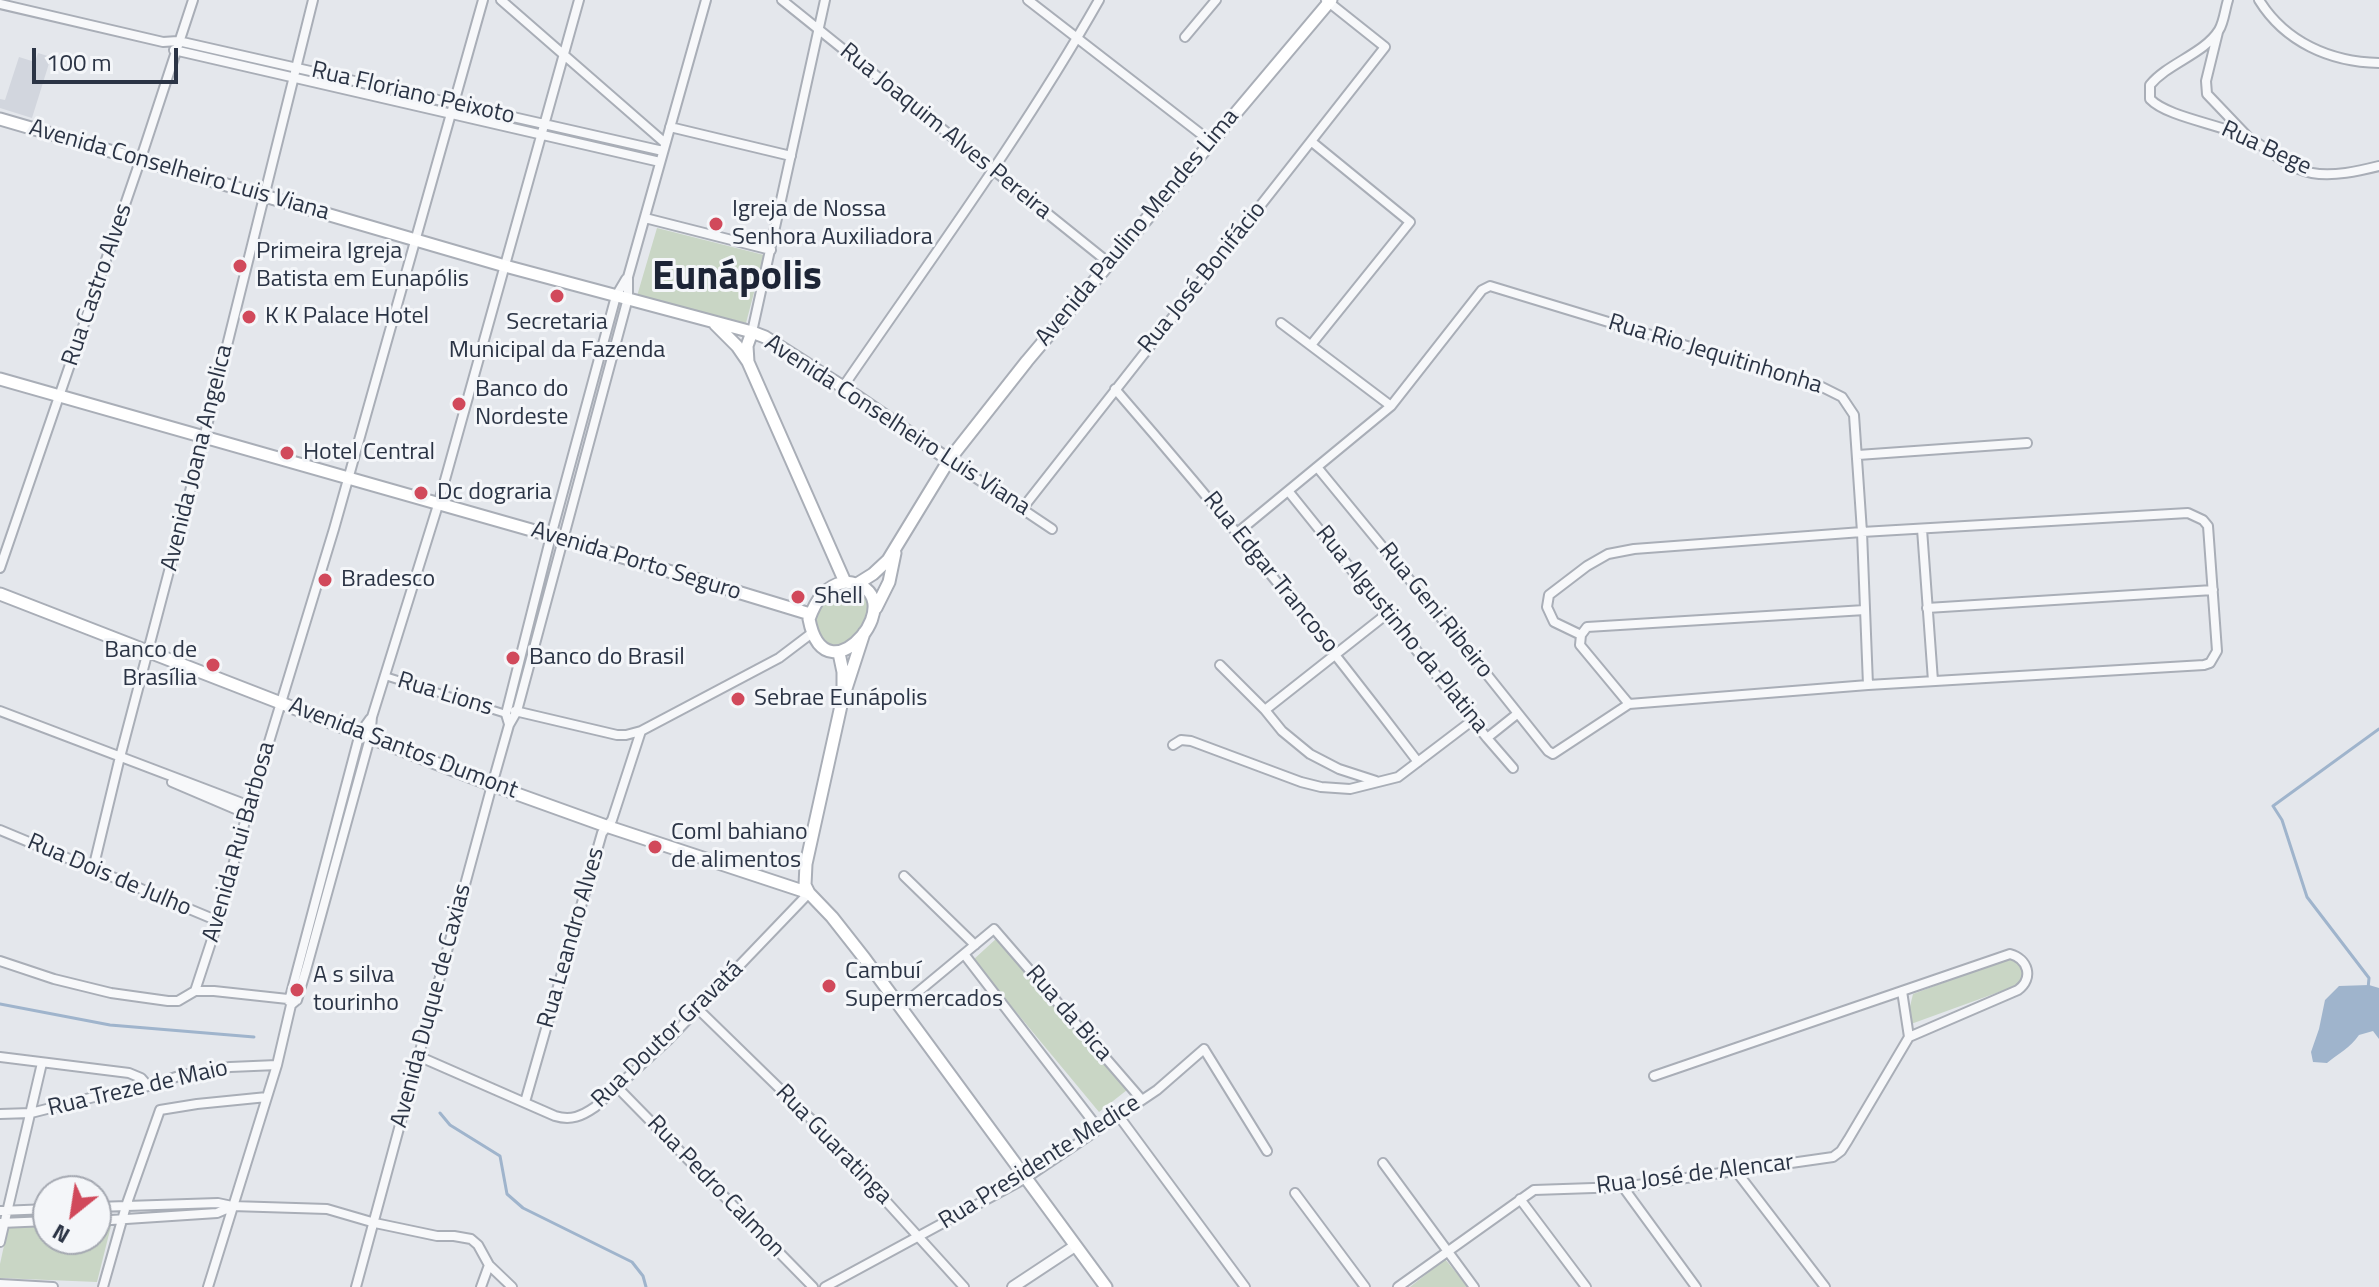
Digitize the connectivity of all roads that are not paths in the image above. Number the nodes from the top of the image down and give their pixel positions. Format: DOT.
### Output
graph roads {
  1 [pos="193,0"];
  2 [pos="313,0"];
  3 [pos="483,0"];
  4 [pos="501,0"];
  5 [pos="579,0"];
  6 [pos="706,0"];
  7 [pos="782,0"];
  8 [pos="825,0"];
  9 [pos="1028,0"];
  10 [pos="1099,0"];
  11 [pos="1216,0"];
  12 [pos="2228,0"];
  13 [pos="2259,0"];
  14 [pos="1329,1"];
  15 [pos="0,4"];
  16 [pos="818,30"];
  17 [pos="2218,31"];
  18 [pos="1185,37"];
  19 [pos="1078,38"];
  20 [pos="178,41"];
  21 [pos="163,42"];
  22 [pos="175,51"];
  23 [pos="563,55"];
  24 [pos="2379,63"];
  25 [pos="296,68"];
  26 [pos="294,78"];
  27 [pos="455,103"];
  28 [pos="452,113"];
  29 [pos="0,119"];
  30 [pos="545,124"];
  31 [pos="670,127"];
  32 [pos="542,135"];
  33 [pos="2251,139"];
  34 [pos="1210,141"];
  35 [pos="1312,142"];
  36 [pos="664,147"];
  37 [pos="791,156"];
  38 [pos="140,161"];
  39 [pos="660,162"];
  40 [pos="2379,166"];
  41 [pos="992,169"];
  42 [pos="265,196"];
  43 [pos="645,218"];
  44 [pos="415,239"];
  45 [pos="771,250"];
  46 [pos="1109,263"];
  47 [pos="505,266"];
  48 [pos="622,297"];
  49 [pos="713,322"];
  50 [pos="1281,323"];
  51 [pos="752,332"];
  52 [pos="1311,345"];
  53 [pos="748,362"];
  54 [pos="0,379"];
  55 [pos="843,387"];
  56 [pos="1115,389"];
  57 [pos="60,396"];
  58 [pos="1391,406"];
  59 [pos="204,438"];
  60 [pos="2027,443"];
  61 [pos="1858,455"];
  62 [pos="949,460"];
  63 [pos="1317,467"];
  64 [pos="348,479"];
  65 [pos="1289,492"];
  66 [pos="438,505"];
  67 [pos="1022,509"];
  68 [pos="1052,529"];
  69 [pos="1922,529"];
  70 [pos="1862,532"];
  71 [pos="1237,533"];
  72 [pos="557,538"];
  73 [pos="896,549"];
  74 [pos="0,568"];
  75 [pos="851,583"];
  76 [pos="2213,590"];
  77 [pos="0,594"];
  78 [pos="1927,608"];
  79 [pos="1865,610"];
  80 [pos="874,612"];
  81 [pos="1388,613"];
  82 [pos="810,614"];
  83 [pos="812,633"];
  84 [pos="864,633"];
  85 [pos="1581,635"];
  86 [pos="149,651"];
  87 [pos="839,653"];
  88 [pos="1336,654"];
  89 [pos="1220,665"];
  90 [pos="385,676"];
  91 [pos="1933,681"];
  92 [pos="1868,685"];
  93 [pos="842,701"];
  94 [pos="281,702"];
  95 [pos="1629,704"];
  96 [pos="1265,710"];
  97 [pos="517,711"];
  98 [pos="0,713"];
  99 [pos="506,714"];
  100 [pos="1517,714"];
  101 [pos="1473,720"];
  102 [pos="509,725"];
  103 [pos="641,731"];
  104 [pos="365,736"];
  105 [pos="1487,738"];
  106 [pos="1173,745"];
  107 [pos="120,759"];
  108 [pos="1418,762"];
  109 [pos="1513,768"];
  110 [pos="1376,781"];
  111 [pos="492,785"];
  112 [pos="346,808"];
  113 [pos="249,810"];
  114 [pos="606,826"];
  115 [pos="0,830"];
  116 [pos="93,869"];
  117 [pos="904,876"];
  118 [pos="317,889"];
  119 [pos="328,892"];
  120 [pos="809,893"];
  121 [pos="218,921"];
  122 [pos="975,945"];
  123 [pos="964,954"];
  124 [pos="0,961"];
  125 [pos="195,991"];
  126 [pos="1902,991"];
  127 [pos="292,1001"];
  128 [pos="900,1007"];
  129 [pos="698,1009"];
  130 [pos="1909,1037"];
  131 [pos="418,1056"];
  132 [pos="0,1057"];
  133 [pos="42,1063"];
  134 [pos="277,1065"];
  135 [pos="1654,1076"];
  136 [pos="148,1086"];
  137 [pos="617,1087"];
  138 [pos="267,1097"];
  139 [pos="1142,1100"];
  140 [pos="525,1102"];
  141 [pos="31,1113"];
  142 [pos="0,1114"];
  143 [pos="1118,1115"];
  144 [pos="1098,1128"];
  145 [pos="1267,1151"];
  146 [pos="1383,1163"];
  147 [pos="1736,1171"];
  148 [pos="1026,1178"];
  149 [pos="1623,1187"];
  150 [pos="1295,1193"];
  151 [pos="1520,1199"];
  152 [pos="112,1206"];
  153 [pos="126,1206"];
  154 [pos="232,1206"];
  155 [pos="32,1209"];
  156 [pos="4,1210"];
  157 [pos="112,1221"];
  158 [pos="122,1221"];
  159 [pos="32,1222"];
  160 [pos="2,1223"];
  161 [pos="375,1223"];
  162 [pos="920,1237"];
  163 [pos="0,1242"];
  164 [pos="1075,1246"];
  165 [pos="1448,1251"];
  166 [pos="489,1265"];
  167 [pos="0,1284"];
  168 [pos="53,1287"];
  169 [pos="103,1287"];
  170 [pos="208,1287"];
  171 [pos="356,1287"];
  172 [pos="481,1287"];
  173 [pos="512,1287"];
  174 [pos="813,1287"];
  175 [pos="825,1287"];
  176 [pos="964,1287"];
  177 [pos="1013,1287"];
  178 [pos="1106,1287"];
  179 [pos="1245,1287"];
  180 [pos="1365,1287"];
  181 [pos="1398,1287"];
  182 [pos="1474,1287"];
  183 [pos="1586,1287"];
  184 [pos="1696,1287"];
  185 [pos="1825,1287"];
  1 -- 20 [label="street, Rua Castro Alves"];
  2 -- 25 [label="street, Avenida Joana Angelica"];
  3 -- 27 [label="street, Avenida Rui Barbosa"];
  4 -- 23 [label="street"];
  5 -- 23 [label="street"];
  6 -- 31 [label="street, Avenida Duque de Caxias"];
  7 -- 16 [label="street, Rua Joaquim Alves Pereira"];
  8 -- 16 [label="street"];
  9 -- 19 [label="street"];
  10 -- 19 [label="street"];
  11 -- 18 [label="street"];
  12 -- 17 [label="street"];
  13 -- 24 [label="street"];
  14 -- 34 [label="main road, Avenida Paulino Mendes Lima"];
  14 -- 35 [label="street, Rua José Bonifácio"];
  15 -- 21 [label="street, Rua Floriano Peixoto"];
  16 -- 37 [label="street"];
  16 -- 41 [label="street, Rua Joaquim Alves Pereira"];
  17 -- 33 [label="street"];
  17 -- 33 [label="street, Rua Bege"];
  19 -- 34 [label="street"];
  19 -- 41 [label="street"];
  20 -- 21 [label="street, Rua Floriano Peixoto"];
  20 -- 22 [label="street, Rua Castro Alves"];
  20 -- 25 [label="street, Rua Floriano Peixoto"];
  21 -- 22 [label="street, Rua Floriano Peixoto"];
  22 -- 26 [label="street, Rua Floriano Peixoto"];
  22 -- 38 [label="street, Rua Castro Alves"];
  23 -- 30 [label="street"];
  23 -- 36 [label="street"];
  25 -- 26 [label="street, Avenida Joana Angelica"];
  25 -- 27 [label="street, Rua Floriano Peixoto"];
  26 -- 28 [label="street, Rua Floriano Peixoto"];
  26 -- 42 [label="street, Avenida Joana Angelica"];
  27 -- 28 [label="street, Avenida Rui Barbosa"];
  27 -- 30 [label="street, Rua Floriano Peixoto"];
  28 -- 32 [label="street, Rua Floriano Peixoto"];
  28 -- 44 [label="street, Avenida Rui Barbosa"];
  29 -- 38 [label="main road, Avenida Conselheiro Luis Viana"];
  30 -- 32 [label="street"];
  30 -- 36 [label="street, Rua Floriano Peixoto"];
  31 -- 36 [label="street, Avenida Duque de Caxias"];
  31 -- 37 [label="street"];
  32 -- 39 [label="street, Rua Floriano Peixoto"];
  32 -- 47 [label="street"];
  33 -- 40 [label="street, Rua Bege"];
  34 -- 46 [label="main road, Avenida Paulino Mendes Lima"];
  35 -- 52 [label="street"];
  35 -- 56 [label="street, Rua José Bonifácio"];
  36 -- 39 [label="street, Avenida Duque de Caxias"];
  37 -- 45 [label="street"];
  38 -- 42 [label="main road, Avenida Conselheiro Luis Viana"];
  38 -- 57 [label="street, Rua Castro Alves"];
  39 -- 43 [label="street, Avenida Duque de Caxias"];
  41 -- 46 [label="street, Rua Joaquim Alves Pereira"];
  41 -- 55 [label="street"];
  42 -- 44 [label="main road, Avenida Conselheiro Luis Viana"];
  42 -- 59 [label="street, Avenida Joana Angelica"];
  43 -- 45 [label="street"];
  43 -- 48 [label="street, Avenida Duque de Caxias"];
  44 -- 47 [label="main road, Avenida Conselheiro Luis Viana"];
  44 -- 64 [label="street, Avenida Rui Barbosa"];
  45 -- 51 [label="street"];
  46 -- 62 [label="main road, Avenida Paulino Mendes Lima"];
  47 -- 48 [label="main road, Avenida Conselheiro Luis Viana"];
  47 -- 66 [label="street"];
  48 -- 49 [label="main road, Avenida Conselheiro Luis Viana"];
  48 -- 72 [label="street, Avenida Duque de Caxias"];
  49 -- 51 [label="main road, Avenida Conselheiro Luis Viana"];
  49 -- 53 [label="main road"];
  50 -- 52 [label="street"];
  51 -- 53 [label="main road"];
  51 -- 55 [label="main road, Avenida Conselheiro Luis Viana"];
  52 -- 58 [label="street"];
  53 -- 75 [label="main road"];
  54 -- 57 [label="main road, Avenida Porto Seguro"];
  55 -- 62 [label="main road, Avenida Conselheiro Luis Viana"];
  56 -- 67 [label="street, Rua José Bonifácio"];
  56 -- 71 [label="street, Rua Edgar Trancoso"];
  57 -- 59 [label="main road, Avenida Porto Seguro"];
  57 -- 74 [label="street, Rua Castro Alves"];
  58 -- 61 [label="street, Rua Rio Jequitinhonha"];
  58 -- 63 [label="street"];
  59 -- 64 [label="main road, Avenida Porto Seguro"];
  59 -- 86 [label="street, Avenida Joana Angelica"];
  60 -- 61 [label="street"];
  61 -- 70 [label="street, Rua Rio Jequitinhonha"];
  62 -- 67 [label="street, Avenida Conselheiro Luis Viana"];
  62 -- 73 [label="main road, Avenida Paulino Mendes Lima"];
  63 -- 65 [label="street"];
  63 -- 100 [label="street, Rua Geni Ribeiro"];
  64 -- 66 [label="main road, Avenida Porto Seguro"];
  64 -- 94 [label="street, Avenida Rui Barbosa"];
  65 -- 71 [label="street"];
  65 -- 81 [label="street, Rua Algustinho da Platina"];
  66 -- 72 [label="main road, Avenida Porto Seguro"];
  66 -- 90 [label="street"];
  67 -- 68 [label="street, Avenida Conselheiro Luis Viana"];
  69 -- 70 [label="street"];
  69 -- 76 [label="street"];
  69 -- 78 [label="street"];
  70 -- 79 [label="street, Rua Rio Jequitinhonha"];
  70 -- 85 [label="street"];
  71 -- 88 [label="street, Rua Edgar Trancoso"];
  72 -- 82 [label="main road, Avenida Porto Seguro"];
  72 -- 97 [label="street, Avenida Duque de Caxias"];
  72 -- 99 [label="street, Avenida Duque de Caxias"];
  73 -- 75 [label="main road"];
  73 -- 80 [label="main road"];
  75 -- 80 [label="main road"];
  75 -- 82 [label="main road"];
  76 -- 78 [label="street"];
  76 -- 91 [label="street"];
  77 -- 86 [label="main road, Avenida Santos Dumont"];
  78 -- 91 [label="street"];
  79 -- 85 [label="street"];
  79 -- 92 [label="street, Rua Rio Jequitinhonha"];
  80 -- 84 [label="main road"];
  81 -- 88 [label="street"];
  81 -- 101 [label="street, Rua Algustinho da Platina"];
  82 -- 83 [label="main road"];
  83 -- 87 [label="main road"];
  83 -- 103 [label="street"];
  84 -- 87 [label="main road"];
  84 -- 93 [label="main road"];
  85 -- 95 [label="street"];
  86 -- 94 [label="main road, Avenida Santos Dumont"];
  86 -- 107 [label="street, Avenida Joana Angelica"];
  87 -- 93 [label="main road"];
  88 -- 96 [label="street"];
  88 -- 108 [label="street, Rua Edgar Trancoso"];
  89 -- 96 [label="street"];
  90 -- 99 [label="street, Rua Lions"];
  90 -- 104 [label="street"];
  91 -- 92 [label="street"];
  92 -- 95 [label="street"];
  93 -- 120 [label="main road"];
  94 -- 104 [label="main road, Avenida Santos Dumont"];
  94 -- 113 [label="street, Avenida Rui Barbosa"];
  95 -- 100 [label="street, Rua Geni Ribeiro"];
  96 -- 110 [label="street"];
  97 -- 99 [label="street"];
  97 -- 102 [label="street, Avenida Duque de Caxias"];
  97 -- 103 [label="street"];
  98 -- 107 [label="street"];
  99 -- 102 [label="street, Avenida Duque de Caxias"];
  100 -- 105 [label="street"];
  101 -- 105 [label="street, Rua Algustinho da Platina"];
  101 -- 108 [label="street"];
  102 -- 111 [label="street, Avenida Duque de Caxias"];
  103 -- 114 [label="street, Rua Leandro Alves"];
  104 -- 111 [label="main road, Avenida Santos Dumont"];
  104 -- 112 [label="street"];
  105 -- 109 [label="street, Rua Algustinho da Platina"];
  106 -- 110 [label="street"];
  107 -- 113 [label="street"];
  107 -- 116 [label="street, Avenida Joana Angelica"];
  108 -- 110 [label="street"];
  111 -- 114 [label="main road, Avenida Santos Dumont"];
  111 -- 131 [label="street, Avenida Duque de Caxias"];
  112 -- 118 [label="street"];
  112 -- 119 [label="street"];
  113 -- 121 [label="street, Avenida Rui Barbosa"];
  114 -- 120 [label="main road, Avenida Santos Dumont"];
  114 -- 140 [label="street, Rua Leandro Alves"];
  115 -- 116 [label="street, Rua Dois de Julho"];
  116 -- 121 [label="street, Rua Dois de Julho"];
  117 -- 122 [label="street"];
  118 -- 119 [label="street"];
  118 -- 127 [label="street"];
  119 -- 127 [label="street"];
  120 -- 128 [label="main road"];
  120 -- 129 [label="street, Rua Doutor Gravatá"];
  121 -- 125 [label="street, Avenida Rui Barbosa"];
  122 -- 123 [label="street"];
  122 -- 139 [label="street, Rua da Bica"];
  123 -- 128 [label="street"];
  123 -- 144 [label="street"];
  124 -- 125 [label="street"];
  125 -- 127 [label="street"];
  126 -- 130 [label="street"];
  126 -- 130 [label="street"];
  126 -- 135 [label="street"];
  127 -- 134 [label="street"];
  128 -- 148 [label="main road"];
  129 -- 137 [label="street, Rua Doutor Gravatá"];
  129 -- 162 [label="street, Rua Guaratinga"];
  130 -- 147 [label="street, Rua José de Alencar"];
  131 -- 140 [label="street, Rua Doutor Gravatá"];
  131 -- 161 [label="street, Avenida Duque de Caxias"];
  132 -- 133 [label="street"];
  133 -- 136 [label="street"];
  133 -- 141 [label="street"];
  134 -- 136 [label="street, Rua Treze de Maio"];
  134 -- 138 [label="street"];
  136 -- 141 [label="street, Rua Treze de Maio"];
  137 -- 140 [label="street, Rua Doutor Gravatá"];
  137 -- 174 [label="street, Rua Pedro Calmon"];
  138 -- 153 [label="street"];
  138 -- 154 [label="street"];
  139 -- 143 [label="street, Rua Presidente Medice"];
  139 -- 145 [label="street, Rua Presidente Medice"];
  141 -- 142 [label="street, Rua Treze de Maio"];
  141 -- 156 [label="street"];
  143 -- 144 [label="street, Rua Presidente Medice"];
  143 -- 179 [label="street"];
  144 -- 148 [label="street, Rua Presidente Medice"];
  146 -- 165 [label="street"];
  147 -- 149 [label="street, Rua José de Alencar"];
  147 -- 185 [label="street"];
  148 -- 162 [label="street, Rua Presidente Medice"];
  148 -- 164 [label="main road"];
  149 -- 151 [label="street, Rua José de Alencar"];
  149 -- 184 [label="street"];
  150 -- 180 [label="street"];
  151 -- 165 [label="street, Rua José de Alencar"];
  151 -- 183 [label="street"];
  152 -- 153 [label="street"];
  153 -- 154 [label="street"];
  153 -- 158 [label="street"];
  154 -- 158 [label="street"];
  154 -- 161 [label="street"];
  154 -- 170 [label="street"];
  155 -- 156 [label="street"];
  156 -- 160 [label="street"];
  157 -- 158 [label="street"];
  158 -- 169 [label="street"];
  159 -- 160 [label="street"];
  160 -- 163 [label="street"];
  161 -- 166 [label="street"];
  161 -- 171 [label="street, Avenida Duque de Caxias"];
  162 -- 175 [label="street, Rua Presidente Medice"];
  162 -- 176 [label="street, Rua Guaratinga"];
  164 -- 177 [label="street"];
  164 -- 178 [label="main road"];
  165 -- 181 [label="street, Rua José de Alencar"];
  165 -- 182 [label="street"];
  166 -- 172 [label="street"];
  166 -- 173 [label="street"];
  167 -- 168 [label="street"];
}
